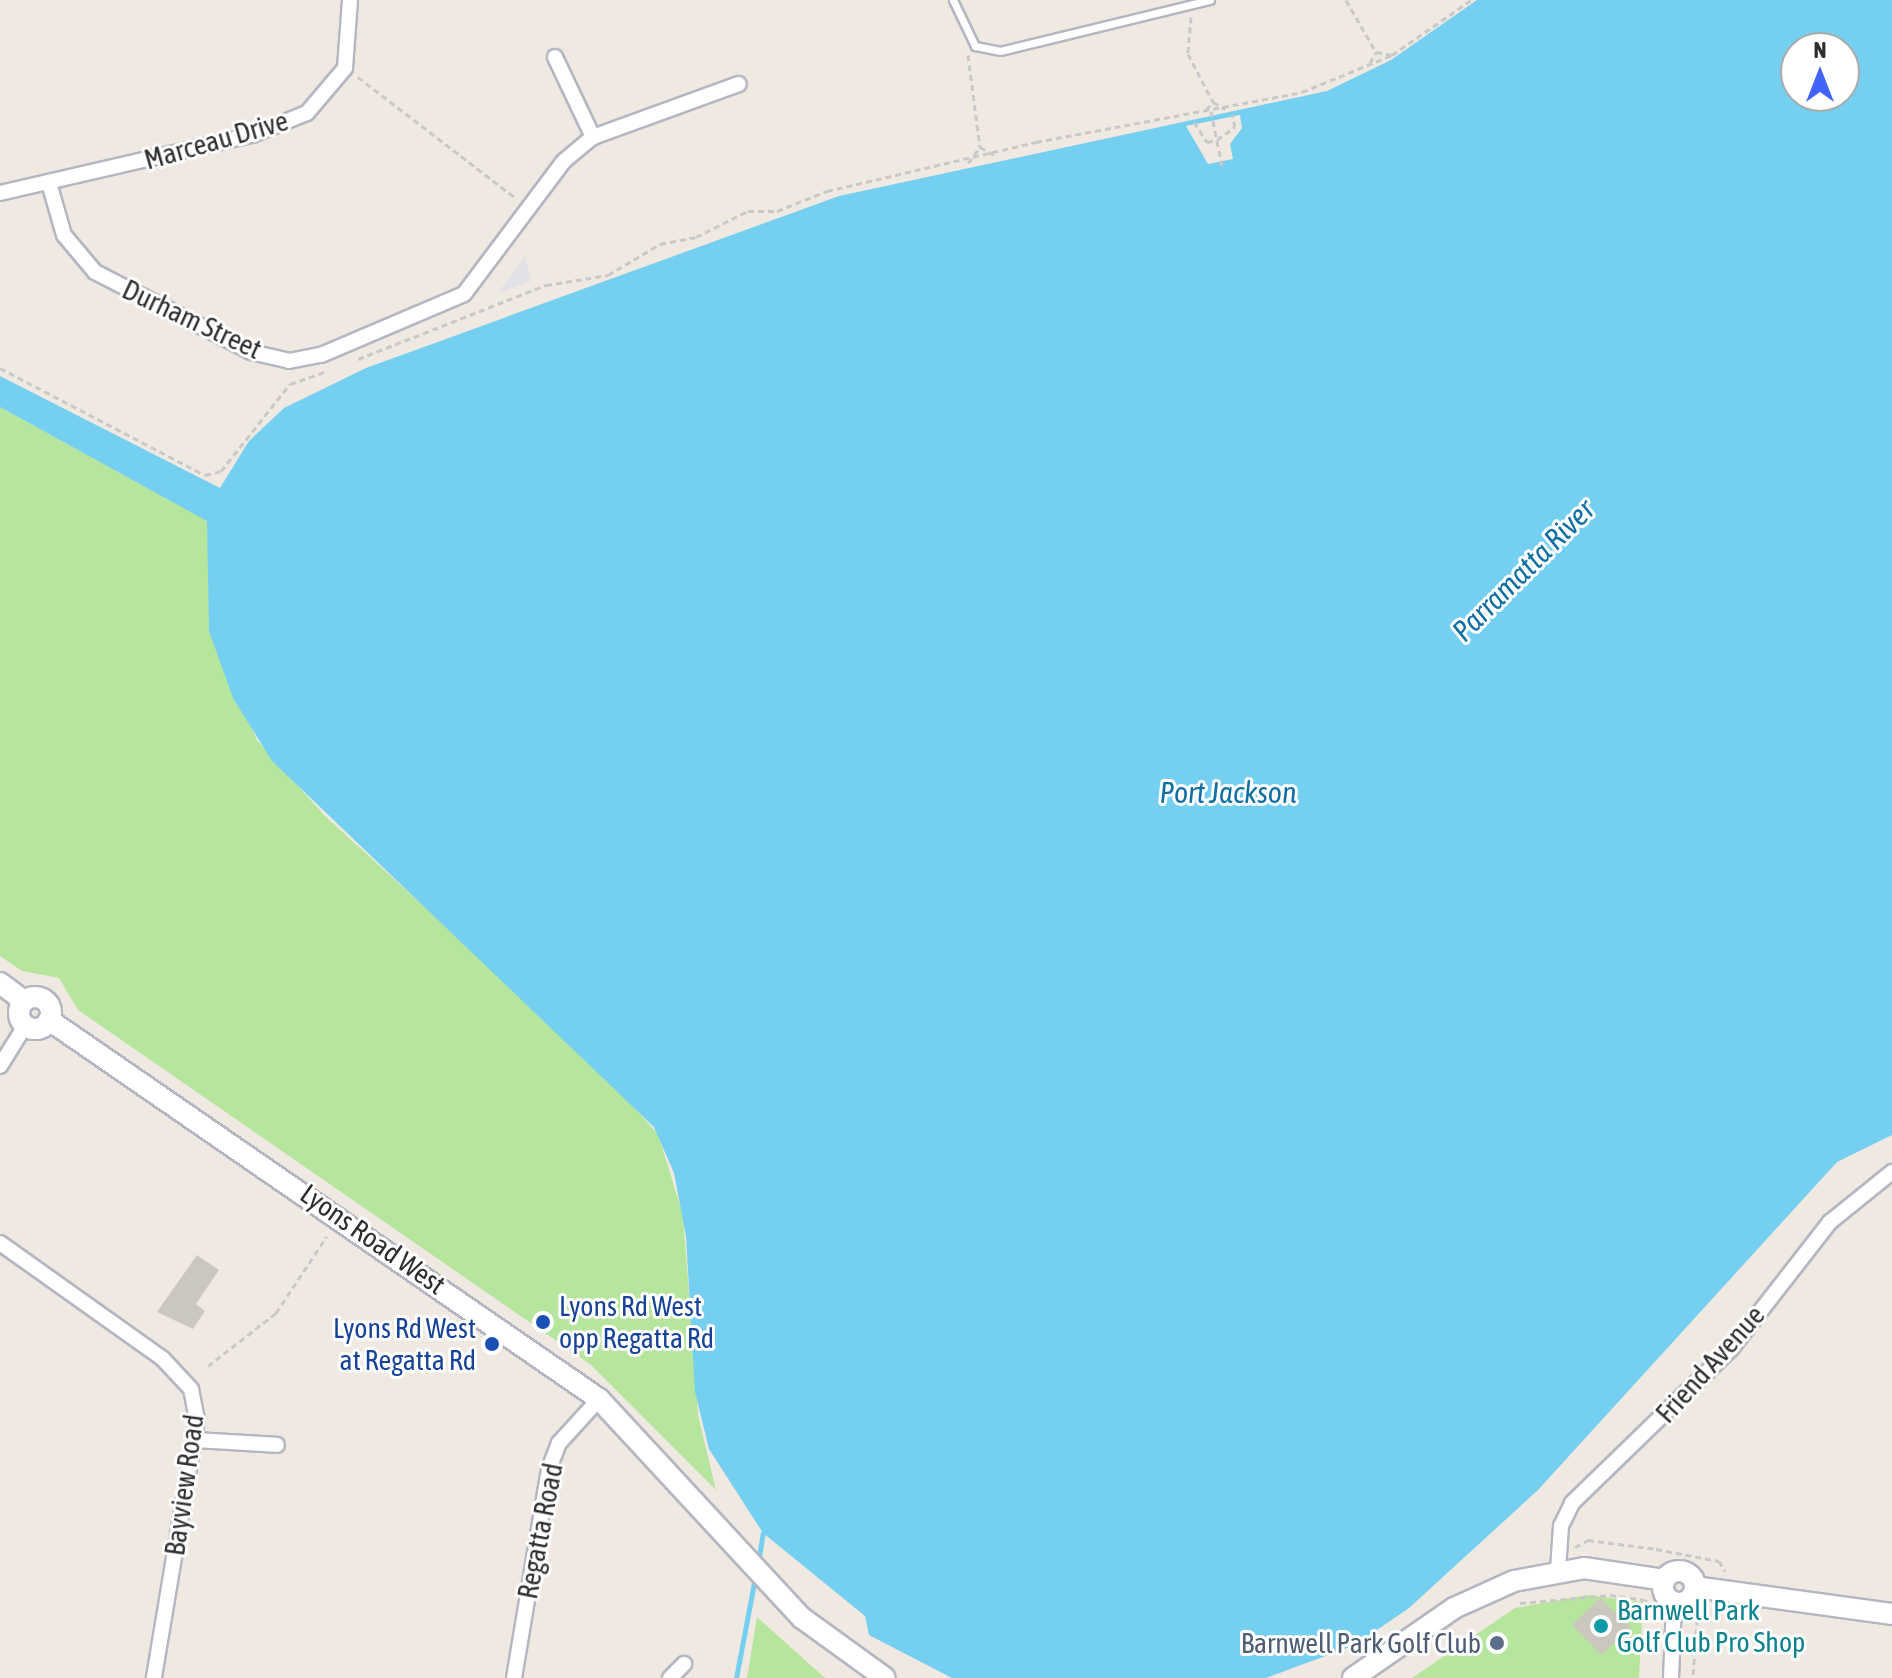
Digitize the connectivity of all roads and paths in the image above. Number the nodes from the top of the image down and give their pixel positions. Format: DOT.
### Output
graph roads {
  1 [pos="350,0"];
  2 [pos="953,0"];
  3 [pos="1210,0"];
  4 [pos="1346,0"];
  5 [pos="1471,0"];
  6 [pos="1190,6"];
  7 [pos="975,46"];
  8 [pos="1376,52"];
  9 [pos="1392,55"];
  10 [pos="555,57"];
  11 [pos="1370,63"];
  12 [pos="345,68"];
  13 [pos="739,84"];
  14 [pos="1213,102"];
  15 [pos="1225,109"];
  16 [pos="1211,111"];
  17 [pos="1205,112"];
  18 [pos="1232,114"];
  19 [pos="1194,122"];
  20 [pos="593,137"];
  21 [pos="1217,140"];
  22 [pos="980,147"];
  23 [pos="996,156"];
  24 [pos="968,163"];
  25 [pos="1222,166"];
  26 [pos="49,183"];
  27 [pos="0,193"];
  28 [pos="530,209"];
  29 [pos="350,362"];
  30 [pos="0,368"];
  31 [pos="336,368"];
  32 [pos="0,983"];
  33 [pos="24,1001"];
  34 [pos="49,1020"];
  35 [pos="25,1026"];
  36 [pos="0,1066"];
  37 [pos="1892,1172"];
  38 [pos="327,1236"];
  39 [pos="0,1243"];
  40 [pos="208,1366"];
  41 [pos="599,1399"];
  42 [pos="194,1440"];
  43 [pos="277,1445"];
  44 [pos="1558,1561"];
  45 [pos="1719,1561"];
  46 [pos="1664,1580"];
  47 [pos="1695,1587"];
  48 [pos="1674,1602"];
  49 [pos="1520,1603"];
  50 [pos="1654,1612"];
  51 [pos="1892,1614"];
  52 [pos="1697,1619"];
  53 [pos="684,1664"];
  54 [pos="154,1678"];
  55 [pos="514,1678"];
  56 [pos="670,1678"];
  57 [pos="885,1678"];
  58 [pos="1353,1678"];
  59 [pos="1671,1678"];
  60 [pos="1693,1678"];
  1 -- 12 [label="street"];
  2 -- 7 [label="lane"];
  3 -- 6 [label="lane"];
  4 -- 8 [label="path"];
  5 -- 9 [label="path"];
  6 -- 7 [label="lane"];
  6 -- 14 [label="path"];
  7 -- 22 [label="path"];
  8 -- 9 [label="path"];
  8 -- 11 [label="path"];
  9 -- 11 [label="path"];
  10 -- 20 [label="street"];
  11 -- 15 [label="path"];
  12 -- 26 [label="street, Marceau Drive"];
  12 -- 28 [label="path"];
  13 -- 20 [label="street, Durham Street"];
  14 -- 15 [label="path"];
  14 -- 17 [label="path"];
  15 -- 16 [label="path"];
  16 -- 17 [label="path"];
  16 -- 21 [label="path"];
  17 -- 23 [label="path"];
  18 -- 21 [label="path"];
  19 -- 21 [label="path"];
  20 -- 28 [label="street, Durham Street"];
  21 -- 25 [label="path"];
  22 -- 23 [label="path"];
  22 -- 24 [label="path"];
  23 -- 24 [label="path"];
  24 -- 29 [label="path"];
  26 -- 27 [label="street, Marceau Drive"];
  26 -- 28 [label="street, Durham Street"];
  30 -- 31 [label="path"];
  32 -- 33 [label="main road"];
  33 -- 34 [label="main road, Lyons Road West"];
  33 -- 35 [label="main road"];
  34 -- 35 [label="main road"];
  34 -- 41 [label="main road, Lyons Road West"];
  35 -- 36 [label="street"];
  37 -- 44 [label="street, Friend Avenue"];
  38 -- 40 [label="path"];
  39 -- 42 [label="street, Bayview Road"];
  41 -- 55 [label="street, Regatta Road"];
  41 -- 57 [label="main road, Lyons Road West"];
  42 -- 43 [label="street"];
  42 -- 54 [label="street, Bayview Road"];
  44 -- 45 [label="path"];
  44 -- 46 [label="main road"];
  44 -- 58 [label="main road"];
  46 -- 47 [label="main road"];
  46 -- 48 [label="main road"];
  47 -- 48 [label="main road"];
  47 -- 51 [label="main road"];
  48 -- 59 [label="street"];
  49 -- 50 [label="path"];
  52 -- 60 [label="path"];
  53 -- 56 [label="street"];
}
